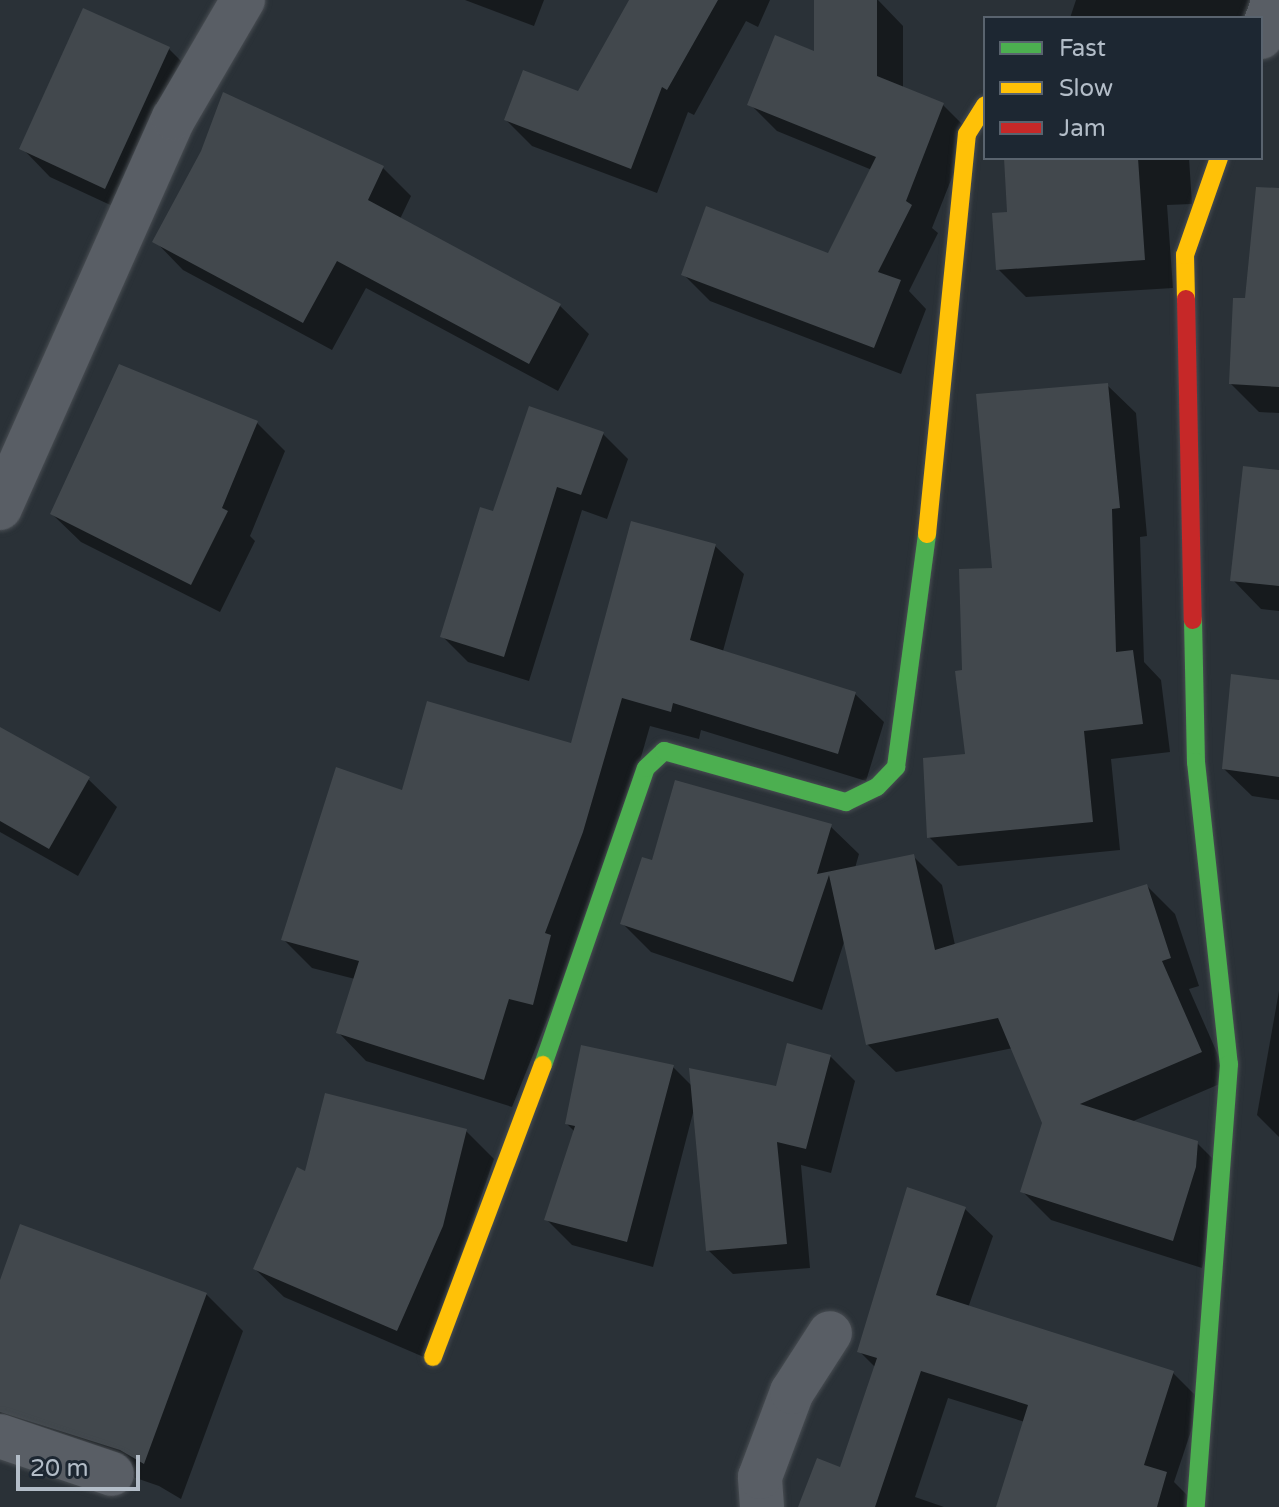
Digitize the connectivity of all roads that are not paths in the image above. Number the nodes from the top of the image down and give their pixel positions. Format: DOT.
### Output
graph roads {
  1 [pos="243,0"];
  2 [pos="1274,0"];
  3 [pos="1263,31"];
  4 [pos="983,108"];
  5 [pos="1218,160"];
  6 [pos="0,508"];
  7 [pos="830,1333"];
  8 [pos="433,1357"];
  9 [pos="0,1436"];
  10 [pos="112,1474"];
  11 [pos="762,1507"];
  12 [pos="1196,1507"];
  1 -- 6 [label="street"];
  2 -- 3 [label="street"];
  4 -- 8 [label="street"];
  5 -- 12 [label="street"];
  7 -- 11 [label="street"];
  9 -- 10 [label="street"];
}
